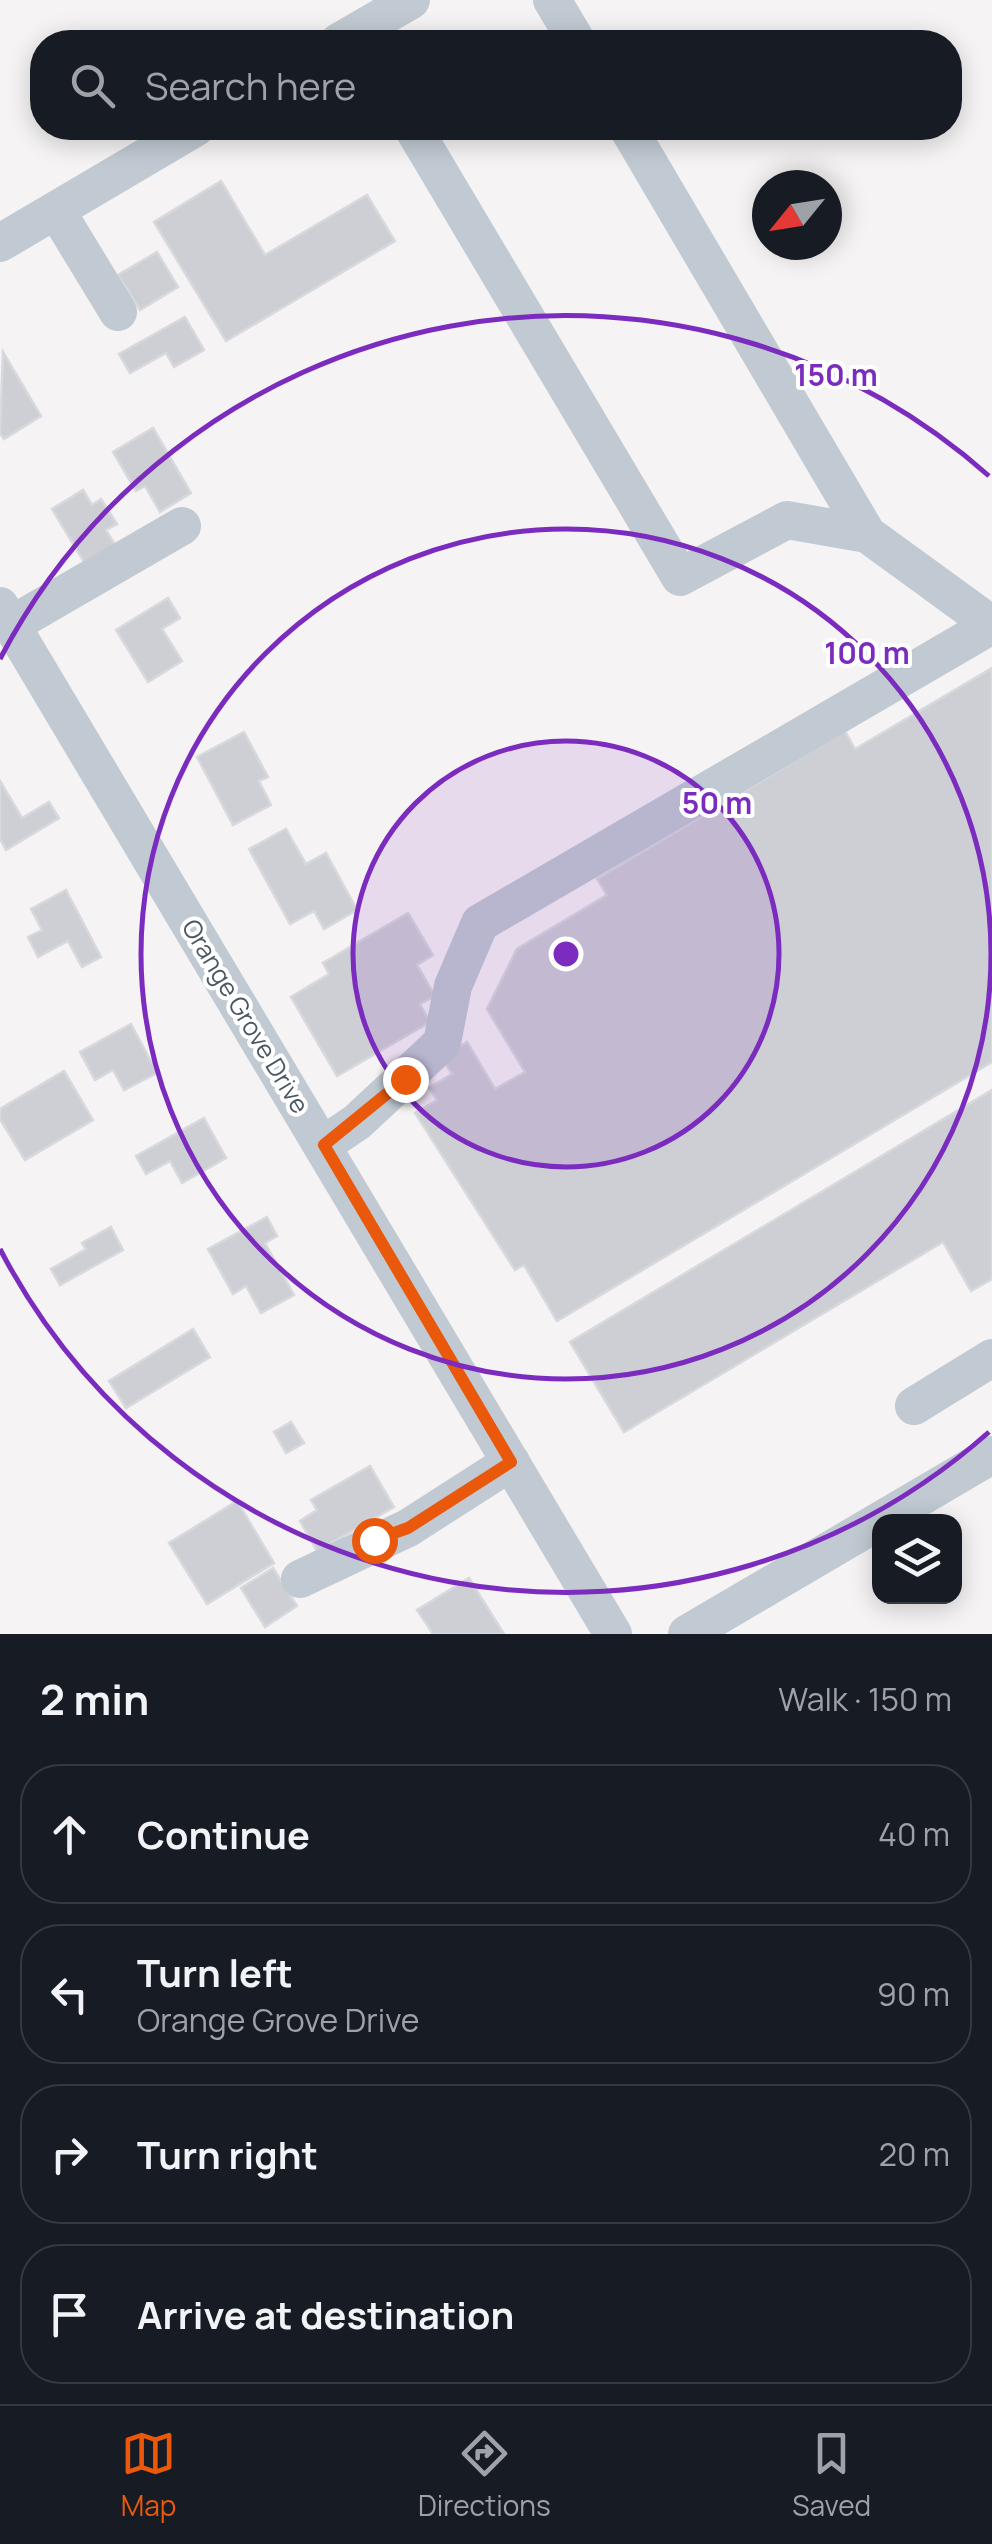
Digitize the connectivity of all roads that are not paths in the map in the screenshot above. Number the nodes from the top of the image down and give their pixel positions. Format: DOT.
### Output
graph roads {
  1 [pos="410,0"];
  2 [pos="552,0"];
  3 [pos="366,30"];
  4 [pos="570,30"];
  5 [pos="176,140"];
  6 [pos="420,140"];
  7 [pos="635,140"];
  8 [pos="56,210"];
  9 [pos="0,244"];
  10 [pos="118,312"];
  11 [pos="182,526"];
  12 [pos="867,534"];
  13 [pos="6,615"];
  14 [pos="992,625"];
  15 [pos="324,1145"];
  16 [pos="992,1358"];
  17 [pos="914,1406"];
  18 [pos="992,1455"];
  19 [pos="511,1462"];
  20 [pos="300,1579"];
  21 [pos="613,1634"];
  22 [pos="688,1634"];
  1 -- 3 [label="street"];
  2 -- 4 [label="street"];
  5 -- 8 [label="street"];
  6 -- 12 [label="street"];
  7 -- 12 [label="street"];
  8 -- 9 [label="street"];
  8 -- 10 [label="street"];
  11 -- 13 [label="street"];
  12 -- 14 [label="street"];
  13 -- 15 [label="street, Orange Grove Drive"];
  14 -- 15 [label="street"];
  15 -- 19 [label="street, Orange Grove Drive"];
  16 -- 17 [label="street"];
  18 -- 22 [label="street"];
  19 -- 20 [label="street"];
  19 -- 21 [label="street, Orange Grove Drive"];
}
